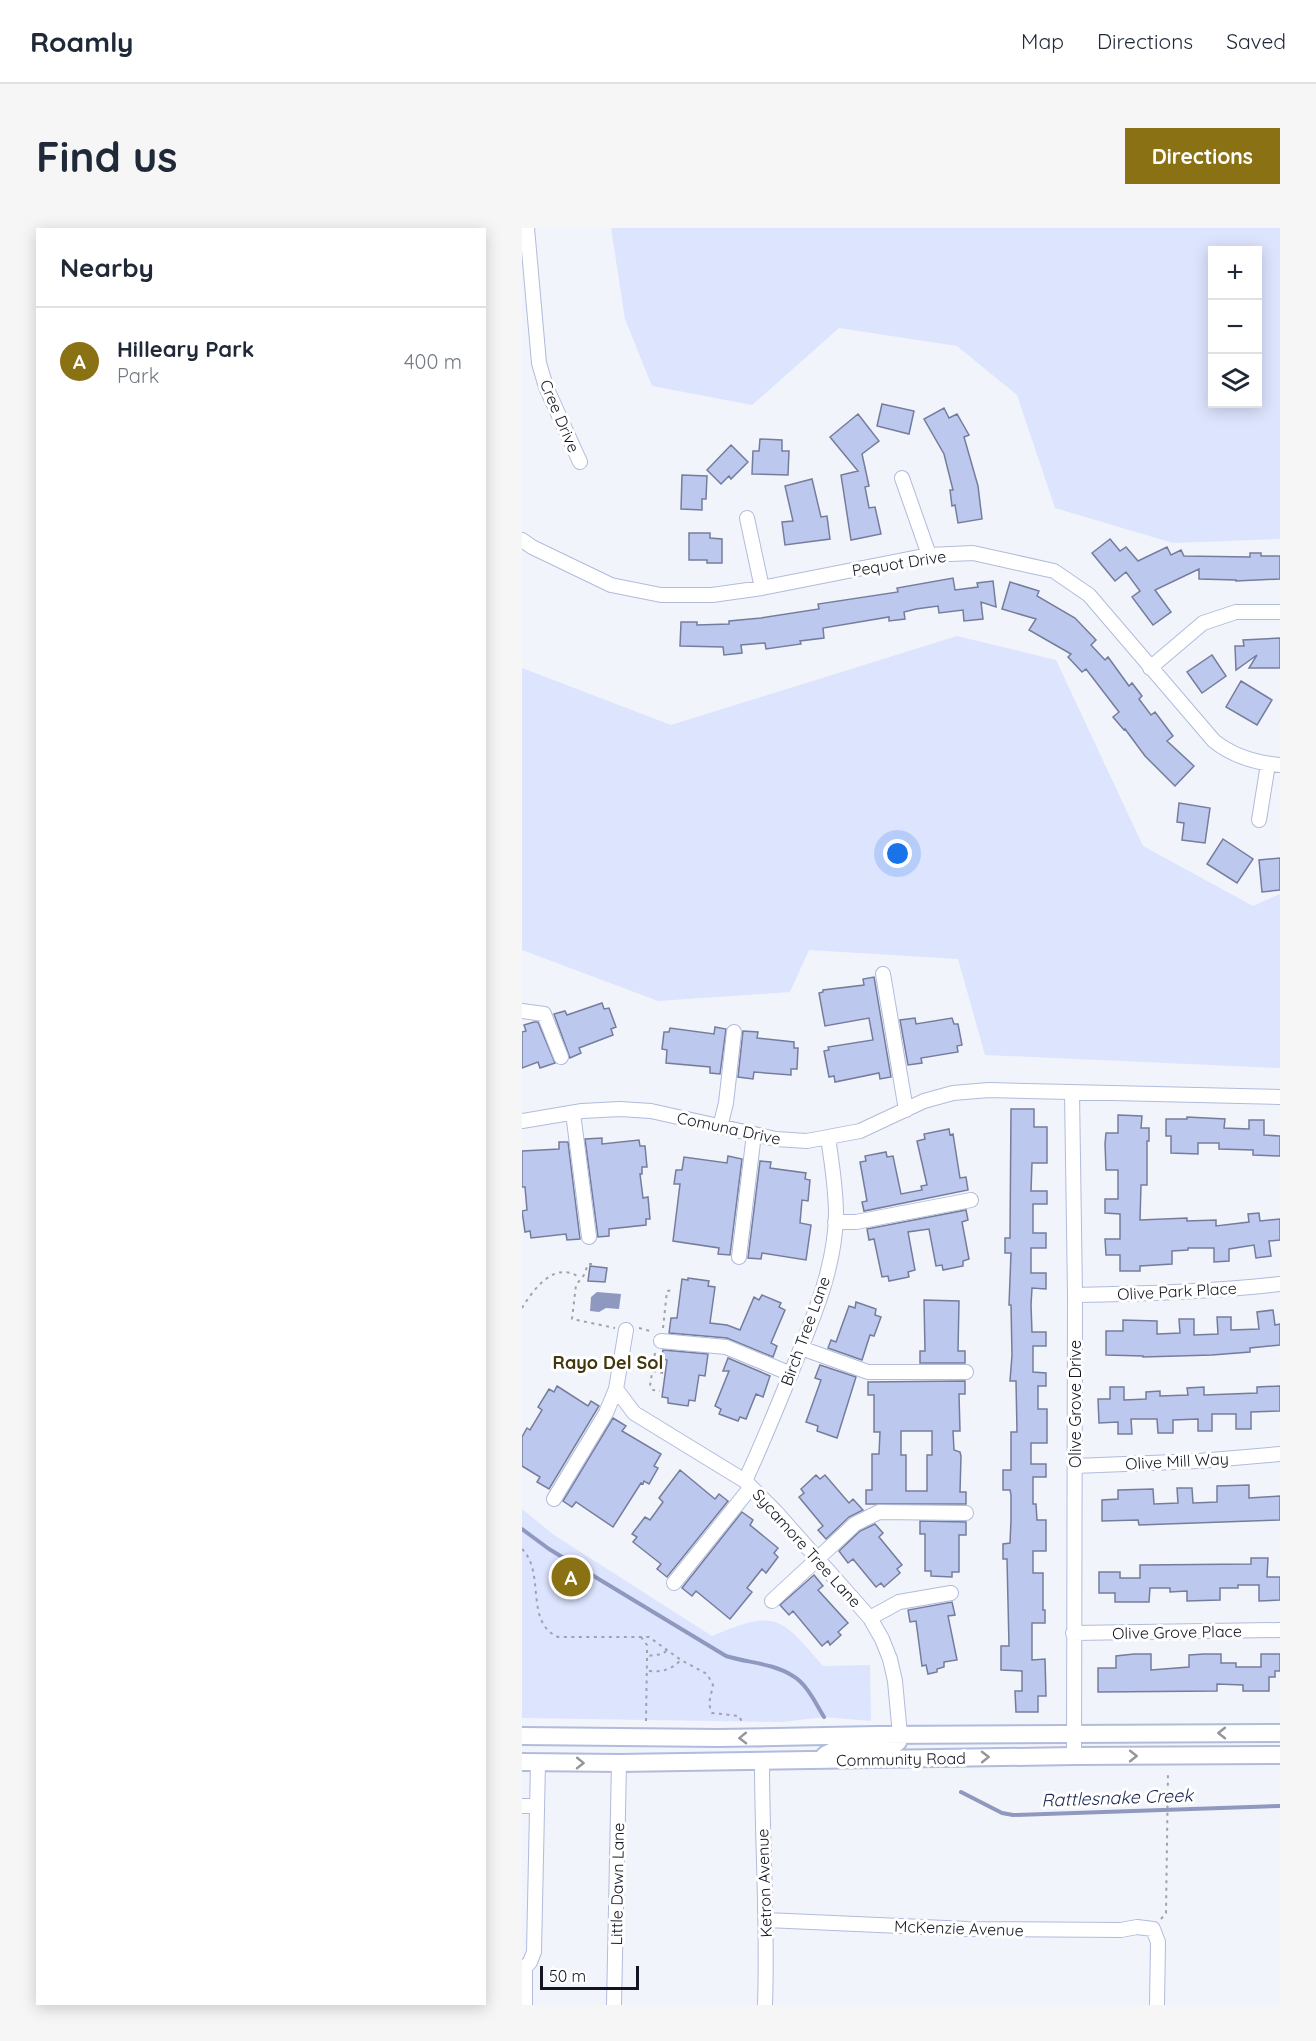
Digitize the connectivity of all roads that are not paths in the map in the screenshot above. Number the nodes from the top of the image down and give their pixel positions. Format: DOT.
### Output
graph roads {
  1 [pos="527,228"];
  2 [pos="522,336"];
  3 [pos="537,336"];
  4 [pos="580,462"];
  5 [pos="902,478"];
  6 [pos="747,518"];
  7 [pos="522,540"];
  8 [pos="929,555"];
  9 [pos="762,588"];
  10 [pos="1280,612"];
  11 [pos="1150,668"];
  12 [pos="1274,764"];
  13 [pos="1259,820"];
  14 [pos="883,974"];
  15 [pos="522,1011"];
  16 [pos="734,1032"];
  17 [pos="561,1058"];
  18 [pos="1072,1092"];
  19 [pos="1280,1097"];
  20 [pos="906,1110"];
  21 [pos="573,1113"];
  22 [pos="522,1121"];
  23 [pos="720,1127"];
  24 [pos="754,1134"];
  25 [pos="828,1138"];
  26 [pos="971,1200"];
  27 [pos="835,1222"];
  28 [pos="589,1237"];
  29 [pos="739,1257"];
  30 [pos="1280,1284"];
  31 [pos="1075,1295"];
  32 [pos="626,1330"];
  33 [pos="662,1337"];
  34 [pos="801,1348"];
  35 [pos="966,1372"];
  36 [pos="791,1374"];
  37 [pos="616,1389"];
  38 [pos="1280,1454"];
  39 [pos="1075,1466"];
  40 [pos="748,1484"];
  41 [pos="554,1499"];
  42 [pos="966,1513"];
  43 [pos="816,1559"];
  44 [pos="674,1583"];
  45 [pos="951,1593"];
  46 [pos="772,1601"];
  47 [pos="870,1618"];
  48 [pos="1280,1630"];
  49 [pos="1073,1633"];
  50 [pos="1280,1733"];
  51 [pos="1074,1734"];
  52 [pos="900,1735"];
  53 [pos="522,1736"];
  54 [pos="845,1736"];
  55 [pos="618,1737"];
  56 [pos="719,1738"];
  57 [pos="1280,1755"];
  58 [pos="1074,1756"];
  59 [pos="818,1760"];
  60 [pos="762,1761"];
  61 [pos="530,1762"];
  62 [pos="619,1763"];
  63 [pos="522,1806"];
  64 [pos="537,1806"];
  65 [pos="529,1866"];
  66 [pos="766,1920"];
  67 [pos="523,1969"];
  68 [pos="525,2005"];
  69 [pos="614,2005"];
  70 [pos="765,2005"];
  71 [pos="1157,2005"];
  1 -- 3 [label="street, Cree Drive"];
  2 -- 3 [label="street"];
  3 -- 4 [label="street, Cree Drive"];
  5 -- 8 [label="street"];
  6 -- 9 [label="street"];
  7 -- 9 [label="street, Pequot Drive"];
  8 -- 9 [label="street, Pequot Drive"];
  8 -- 11 [label="street, Pequot Drive"];
  10 -- 11 [label="street"];
  11 -- 12 [label="street, Pequot Drive"];
  12 -- 13 [label="street"];
  14 -- 20 [label="street"];
  15 -- 17 [label="street"];
  16 -- 23 [label="street"];
  18 -- 19 [label="street"];
  18 -- 20 [label="street, Comuna Drive"];
  18 -- 31 [label="street, Olive Grove Drive"];
  20 -- 25 [label="street, Comuna Drive"];
  21 -- 22 [label="street, Comuna Drive"];
  21 -- 23 [label="street, Comuna Drive"];
  21 -- 28 [label="street"];
  23 -- 24 [label="street, Comuna Drive"];
  24 -- 25 [label="street, Comuna Drive"];
  24 -- 29 [label="street"];
  25 -- 27 [label="street, Birch Tree Lane"];
  26 -- 27 [label="street"];
  27 -- 34 [label="street, Birch Tree Lane"];
  30 -- 31 [label="street, Olive Park Place"];
  31 -- 39 [label="street, Olive Grove Drive"];
  32 -- 37 [label="street"];
  33 -- 36 [label="street"];
  34 -- 35 [label="street"];
  34 -- 36 [label="street, Birch Tree Lane"];
  36 -- 40 [label="street, Birch Tree Lane"];
  37 -- 40 [label="street, Sycamore Tree Lane"];
  37 -- 41 [label="street"];
  38 -- 39 [label="street, Olive Mill Way"];
  39 -- 49 [label="street, Olive Grove Drive"];
  40 -- 43 [label="street, Sycamore Tree Lane"];
  40 -- 44 [label="street, Birch Tree Lane"];
  42 -- 43 [label="street"];
  43 -- 46 [label="street"];
  43 -- 47 [label="street, Sycamore Tree Lane"];
  45 -- 47 [label="street"];
  47 -- 52 [label="street, Sycamore Tree Lane"];
  48 -- 49 [label="street, Olive Grove Place"];
  49 -- 51 [label="street, Olive Grove Drive"];
  50 -- 51 [label="main road, Community Road, one-way"];
  51 -- 52 [label="main road, Community Road"];
  51 -- 58 [label="street, Olive Grove Drive"];
  52 -- 54 [label="main road, Community Road"];
  52 -- 59 [label="main road"];
  53 -- 55 [label="main road, Community Road"];
  54 -- 56 [label="main road, Community Road, one-way"];
  54 -- 60 [label="main road"];
  55 -- 56 [label="main road, Community Road"];
  55 -- 61 [label="main road"];
  56 -- 62 [label="main road"];
  58 -- 57 [label="main road, Community Road, one-way"];
  59 -- 58 [label="main road, Community Road, one-way"];
  59 -- 60 [label="main road, Community Road"];
  60 -- 62 [label="main road, Community Road"];
  60 -- 66 [label="street, Ketron Avenue"];
  61 -- 62 [label="main road, Community Road, one-way"];
  61 -- 64 [label="street"];
  62 -- 69 [label="street, Little Dawn Lane"];
  63 -- 64 [label="street"];
  64 -- 65 [label="street"];
  65 -- 67 [label="street"];
  66 -- 70 [label="street, Ketron Avenue"];
  66 -- 71 [label="street, McKenzie Avenue"];
  67 -- 68 [label="street"];
}
